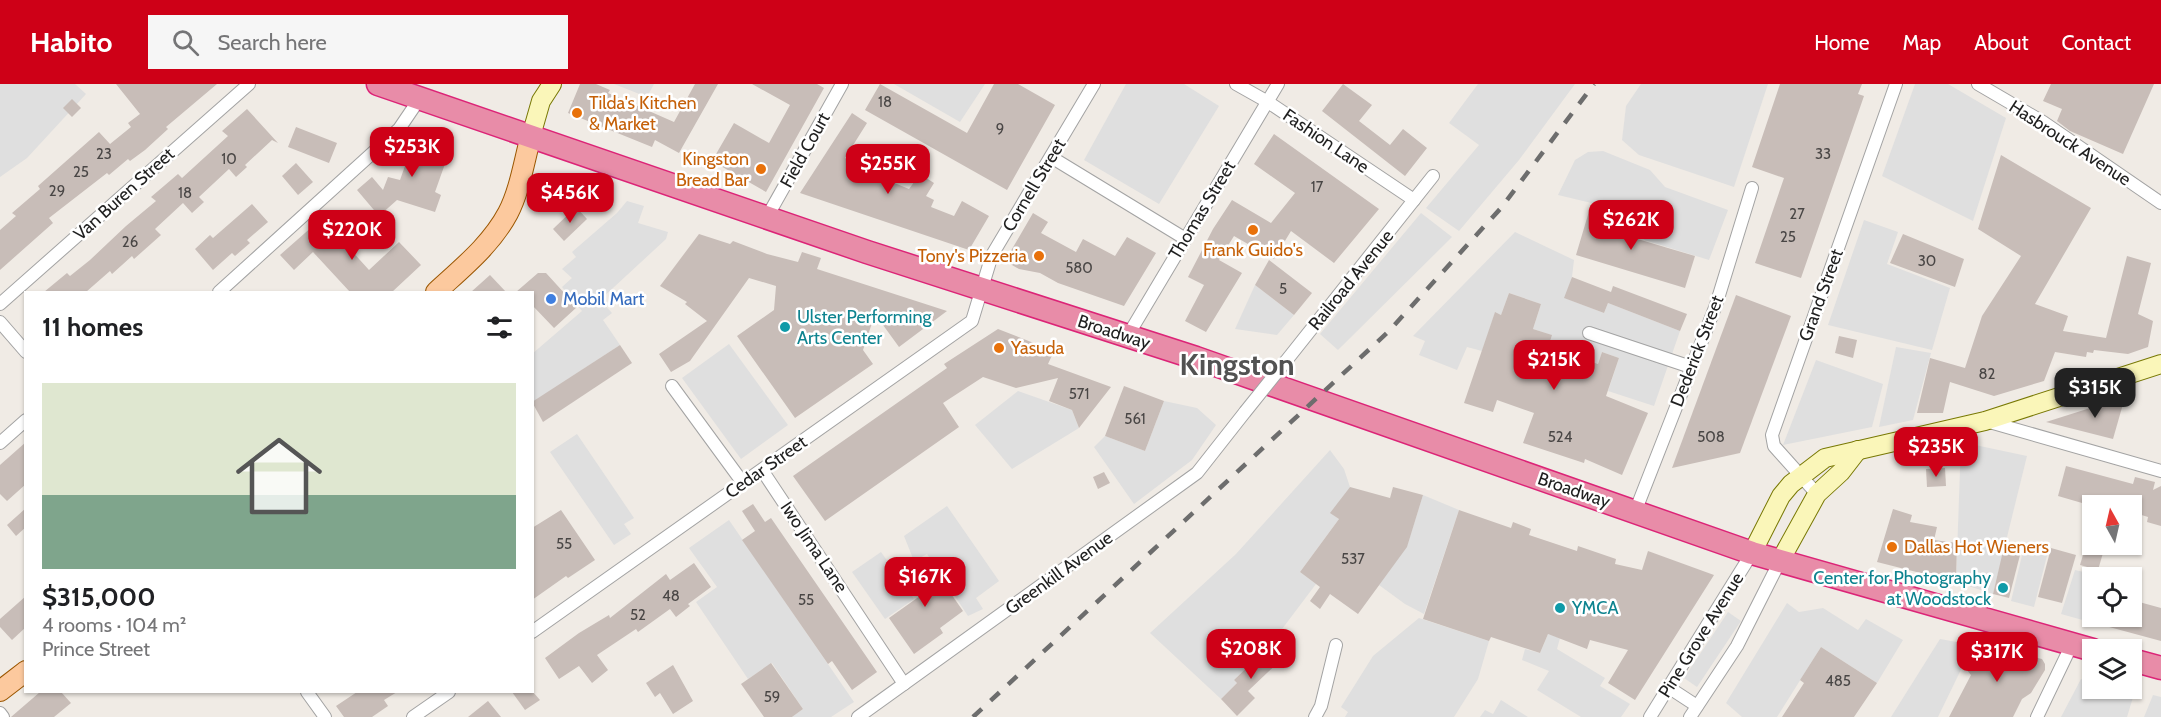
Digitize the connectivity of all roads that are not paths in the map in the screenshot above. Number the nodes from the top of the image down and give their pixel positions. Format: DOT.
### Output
graph roads {
  1 [pos="249,84"];
  2 [pos="378,84"];
  3 [pos="552,84"];
  4 [pos="842,84"];
  5 [pos="1094,84"];
  6 [pos="1236,84"];
  7 [pos="1278,84"];
  8 [pos="1896,84"];
  9 [pos="1978,84"];
  10 [pos="420,98"];
  11 [pos="1268,102"];
  12 [pos="531,136"];
  13 [pos="1051,157"];
  14 [pos="1432,176"];
  15 [pos="1752,188"];
  16 [pos="1414,200"];
  17 [pos="2161,202"];
  18 [pos="767,217"];
  19 [pos="1184,238"];
  20 [pos="981,289"];
  21 [pos="220,291"];
  22 [pos="436,291"];
  23 [pos="0,304"];
  24 [pos="0,322"];
  25 [pos="1588,333"];
  26 [pos="1127,337"];
  27 [pos="24,350"];
  28 [pos="2161,364"];
  29 [pos="1691,367"];
  30 [pos="672,386"];
  31 [pos="1245,412"];
  32 [pos="1985,421"];
  33 [pos="24,422"];
  34 [pos="0,443"];
  35 [pos="1858,450"];
  36 [pos="762,470"];
  37 [pos="2161,471"];
  38 [pos="1802,476"];
  39 [pos="743,483"];
  40 [pos="1817,494"];
  41 [pos="1635,512"];
  42 [pos="1752,554"];
  43 [pos="1780,561"];
  44 [pos="534,631"];
  45 [pos="1336,645"];
  46 [pos="2082,647"];
  47 [pos="2082,649"];
  48 [pos="2142,663"];
  49 [pos="2161,668"];
  50 [pos="24,672"];
  51 [pos="904,684"];
  52 [pos="1668,687"];
  53 [pos="0,691"];
  54 [pos="308,693"];
  55 [pos="448,693"];
  56 [pos="1697,706"];
  57 [pos="0,713"];
  58 [pos="3,717"];
  59 [pos="325,717"];
  60 [pos="413,717"];
  61 [pos="858,717"];
  62 [pos="1315,717"];
  63 [pos="1650,717"];
  64 [pos="1690,717"];
  65 [pos="2037,717"];
  1 -- 23 [label="street, Van Buren Street"];
  2 -- 10 [label="highway, Broadway"];
  3 -- 12 [label="street"];
  4 -- 18 [label="street, Field Court"];
  5 -- 13 [label="street, Cornell Street"];
  6 -- 11 [label="street, Fashion Lane"];
  7 -- 11 [label="street, Thomas Street"];
  8 -- 38 [label="street, Grand Street"];
  9 -- 17 [label="street, Hasbrouck Avenue"];
  10 -- 12 [label="highway, Broadway"];
  10 -- 21 [label="street"];
  11 -- 16 [label="street, Fashion Lane"];
  11 -- 19 [label="street, Thomas Street"];
  12 -- 18 [label="highway, Broadway"];
  12 -- 22 [label="main road"];
  13 -- 19 [label="street"];
  13 -- 20 [label="street, Cornell Street"];
  14 -- 16 [label="street, Railroad Avenue"];
  15 -- 29 [label="street, Dederick Street"];
  16 -- 31 [label="street, Railroad Avenue, bridge"];
  18 -- 20 [label="highway, Broadway"];
  19 -- 26 [label="street, Thomas Street"];
  20 -- 26 [label="highway, Broadway"];
  20 -- 36 [label="street, Cedar Street"];
  24 -- 27 [label="street"];
  25 -- 29 [label="street"];
  26 -- 41 [label="highway, Broadway"];
  28 -- 32 [label="street"];
  29 -- 41 [label="street, Dederick Street"];
  30 -- 39 [label="street"];
  31 -- 51 [label="street, Greenkill Avenue"];
  32 -- 35 [label="street"];
  32 -- 37 [label="street"];
  33 -- 34 [label="street"];
  35 -- 38 [label="street"];
  35 -- 40 [label="street"];
  36 -- 39 [label="street, Cedar Street"];
  36 -- 51 [label="street, Iwo Jima Lane"];
  38 -- 40 [label="street, Grand Street"];
  38 -- 42 [label="street"];
  39 -- 44 [label="street, Cedar Street"];
  40 -- 43 [label="street"];
  41 -- 42 [label="highway, Broadway"];
  42 -- 43 [label="highway, Broadway"];
  42 -- 52 [label="street, Pine Grove Avenue"];
  43 -- 46 [label="highway, Broadway"];
  43 -- 56 [label="street, Pine Grove Avenue"];
  45 -- 62 [label="street"];
  47 -- 65 [label="street"];
  48 -- 49 [label="highway"];
  50 -- 53 [label="main road"];
  51 -- 61 [label="street, Greenkill Avenue"];
  52 -- 56 [label="street"];
  52 -- 63 [label="street, Pine Grove Avenue"];
  54 -- 59 [label="street"];
  55 -- 60 [label="street"];
  56 -- 64 [label="street, Pine Grove Avenue"];
  57 -- 58 [label="street"];
}
